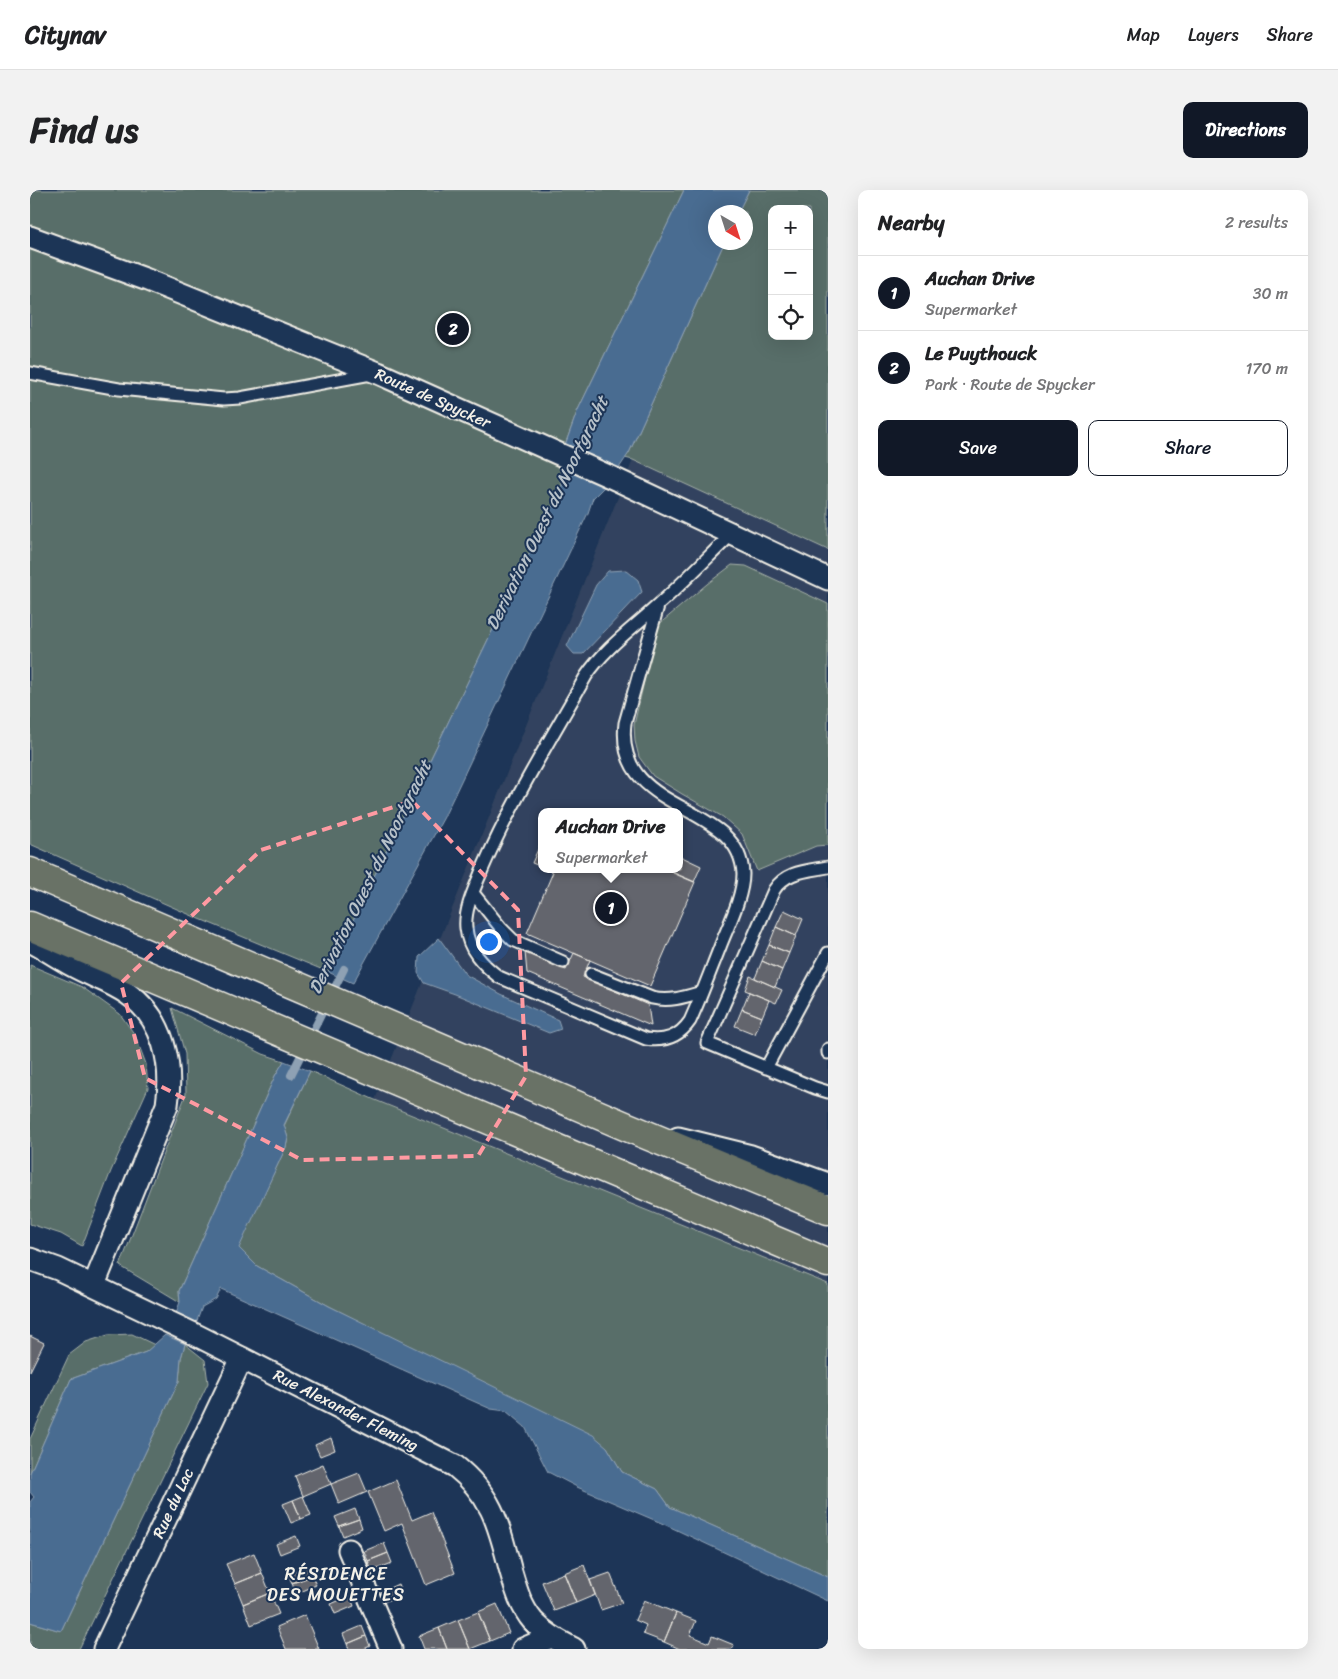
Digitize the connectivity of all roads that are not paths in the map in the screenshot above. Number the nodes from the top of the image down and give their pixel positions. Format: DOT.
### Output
graph roads {
  1 [pos="30,237"];
  2 [pos="30,373"];
  3 [pos="378,373"];
  4 [pos="732,534"];
  5 [pos="828,579"];
  6 [pos="658,606"];
  7 [pos="683,808"];
  8 [pos="683,808"];
  9 [pos="828,867"];
  10 [pos="30,872"];
  11 [pos="473,893"];
  12 [pos="30,926"];
  13 [pos="30,941"];
  14 [pos="828,953"];
  15 [pos="563,962"];
  16 [pos="591,974"];
  17 [pos="702,992"];
  18 [pos="828,1049"];
  19 [pos="828,1053"];
  20 [pos="766,1068"];
  21 [pos="828,1092"];
  22 [pos="625,1126"];
  23 [pos="828,1184"];
  24 [pos="828,1210"];
  25 [pos="30,1259"];
  26 [pos="828,1264"];
  27 [pos="94,1285"];
  28 [pos="242,1358"];
  29 [pos="349,1550"];
  30 [pos="552,1637"];
  31 [pos="104,1649"];
  32 [pos="390,1649"];
  33 [pos="523,1649"];
  34 [pos="574,1649"];
  1 -- 3 [label="street, Route de Spycker"];
  2 -- 3 [label="lane"];
  3 -- 4 [label="street, Route de Spycker"];
  4 -- 5 [label="street, Route de Spycker"];
  4 -- 6 [label="lane"];
  6 -- 8 [label="lane"];
  6 -- 11 [label="lane"];
  7 -- 17 [label="lane"];
  9 -- 20 [label="lane"];
  10 -- 22 [label="main road"];
  11 -- 15 [label="lane"];
  11 -- 17 [label="lane"];
  12 -- 26 [label="main road"];
  13 -- 27 [label="street"];
  14 -- 20 [label="lane"];
  16 -- 17 [label="lane"];
  18 -- 19 [label="lane"];
  20 -- 21 [label="lane"];
  22 -- 23 [label="street"];
  22 -- 24 [label="main road"];
  25 -- 27 [label="street, Rue Alexander Fleming"];
  27 -- 28 [label="street, Rue Alexander Fleming"];
  28 -- 30 [label="street, Rue Alexander Fleming"];
  28 -- 31 [label="street, Rue du Lac"];
  29 -- 32 [label="street"];
  30 -- 33 [label="street"];
  30 -- 34 [label="street, Rue Alexander Fleming"];
}
